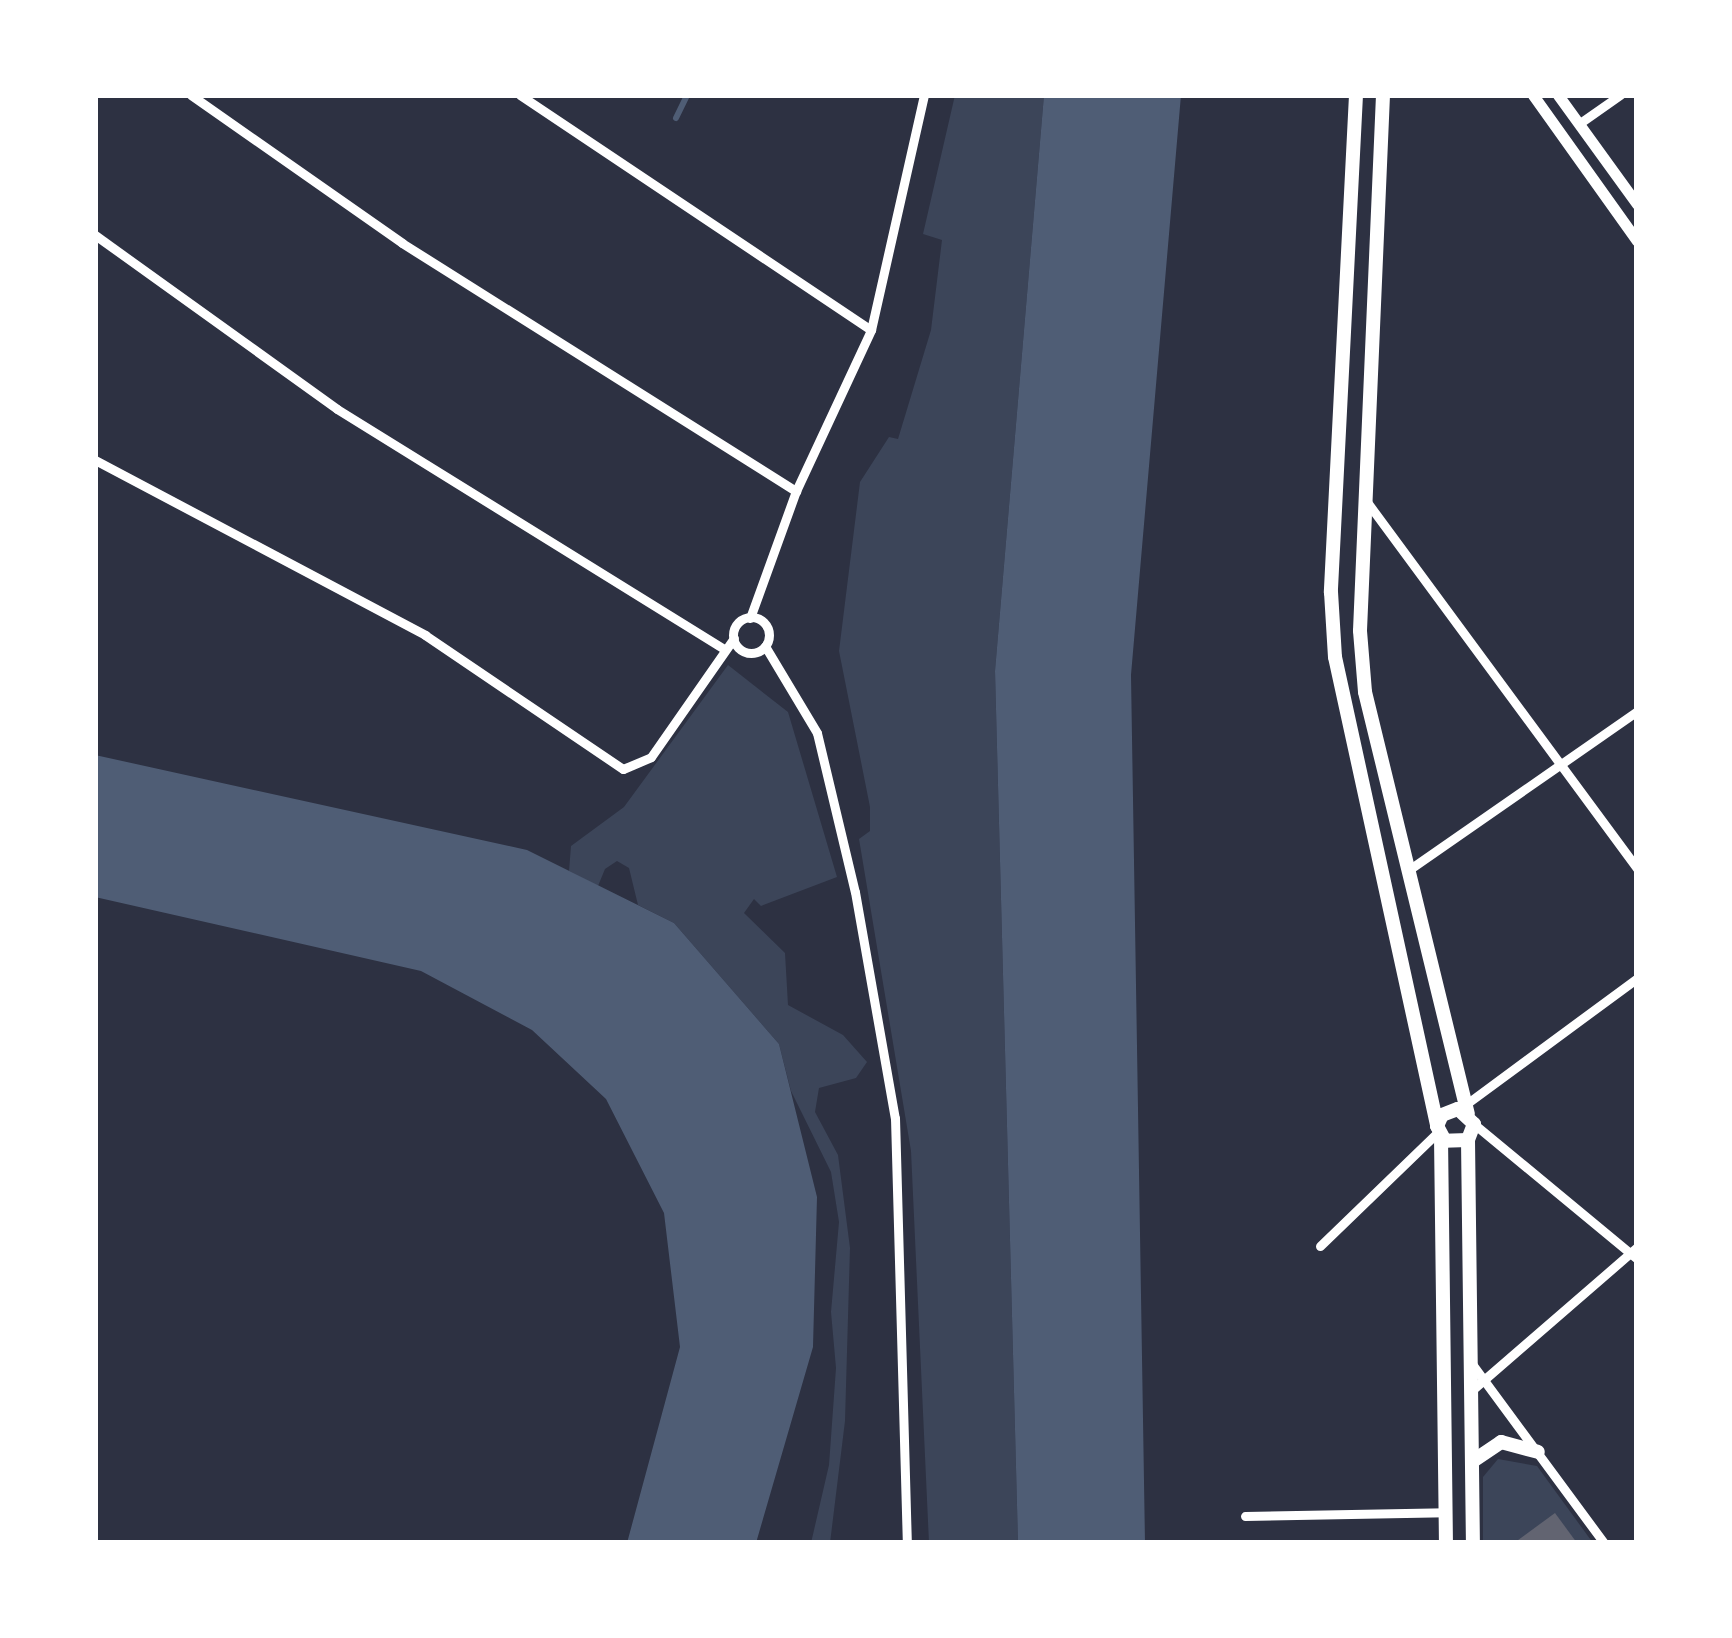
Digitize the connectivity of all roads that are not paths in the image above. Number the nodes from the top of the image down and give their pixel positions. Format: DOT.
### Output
graph roads {
  1 [pos="191,95"];
  2 [pos="520,95"];
  3 [pos="924,95"];
  4 [pos="1356,95"];
  5 [pos="1384,95"];
  6 [pos="1533,95"];
  7 [pos="1558,95"];
  8 [pos="1620,95"];
  9 [pos="1580,124"];
  10 [pos="1637,204"];
  11 [pos="95,236"];
  12 [pos="1637,241"];
  13 [pos="872,330"];
  14 [pos="95,460"];
  15 [pos="796,491"];
  16 [pos="1368,502"];
  17 [pos="750,618"];
  18 [pos="734,638"];
  19 [pos="765,646"];
  20 [pos="723,648"];
  21 [pos="1637,711"];
  22 [pos="1561,769"];
  23 [pos="1410,868"];
  24 [pos="1637,868"];
  25 [pos="1637,978"];
  26 [pos="1469,1114"];
  27 [pos="1439,1132"];
  28 [pos="1468,1140"];
  29 [pos="1320,1246"];
  30 [pos="1634,1253"];
  31 [pos="1471,1362"];
  32 [pos="1484,1380"];
  33 [pos="1471,1392"];
  34 [pos="1538,1452"];
  35 [pos="1473,1461"];
  36 [pos="1446,1512"];
  37 [pos="1245,1516"];
  38 [pos="908,1543"];
  39 [pos="1446,1543"];
  40 [pos="1474,1543"];
  41 [pos="1604,1543"];
  1 -- 15 [label="street"];
  2 -- 13 [label="street"];
  3 -- 13 [label="street"];
  4 -- 27 [label="main road"];
  5 -- 16 [label="main road"];
  6 -- 12 [label="street"];
  7 -- 9 [label="street"];
  8 -- 9 [label="street"];
  9 -- 10 [label="street"];
  11 -- 20 [label="street"];
  13 -- 15 [label="street"];
  14 -- 20 [label="street"];
  15 -- 17 [label="street"];
  16 -- 22 [label="street"];
  16 -- 23 [label="main road"];
  17 -- 18 [label="street"];
  17 -- 19 [label="street"];
  18 -- 19 [label="street"];
  18 -- 20 [label="street"];
  19 -- 38 [label="street"];
  21 -- 22 [label="street"];
  22 -- 23 [label="street"];
  22 -- 24 [label="street"];
  23 -- 26 [label="main road"];
  25 -- 26 [label="street"];
  26 -- 27 [label="main road"];
  26 -- 28 [label="main road"];
  26 -- 30 [label="street"];
  27 -- 28 [label="main road"];
  27 -- 29 [label="street"];
  27 -- 36 [label="main road"];
  28 -- 31 [label="main road"];
  30 -- 32 [label="street"];
  31 -- 32 [label="street"];
  31 -- 33 [label="main road"];
  32 -- 33 [label="street"];
  32 -- 34 [label="street"];
  33 -- 35 [label="main road"];
  34 -- 35 [label="main road"];
  34 -- 41 [label="street"];
  35 -- 40 [label="main road"];
  36 -- 37 [label="street"];
  36 -- 39 [label="main road"];
}
